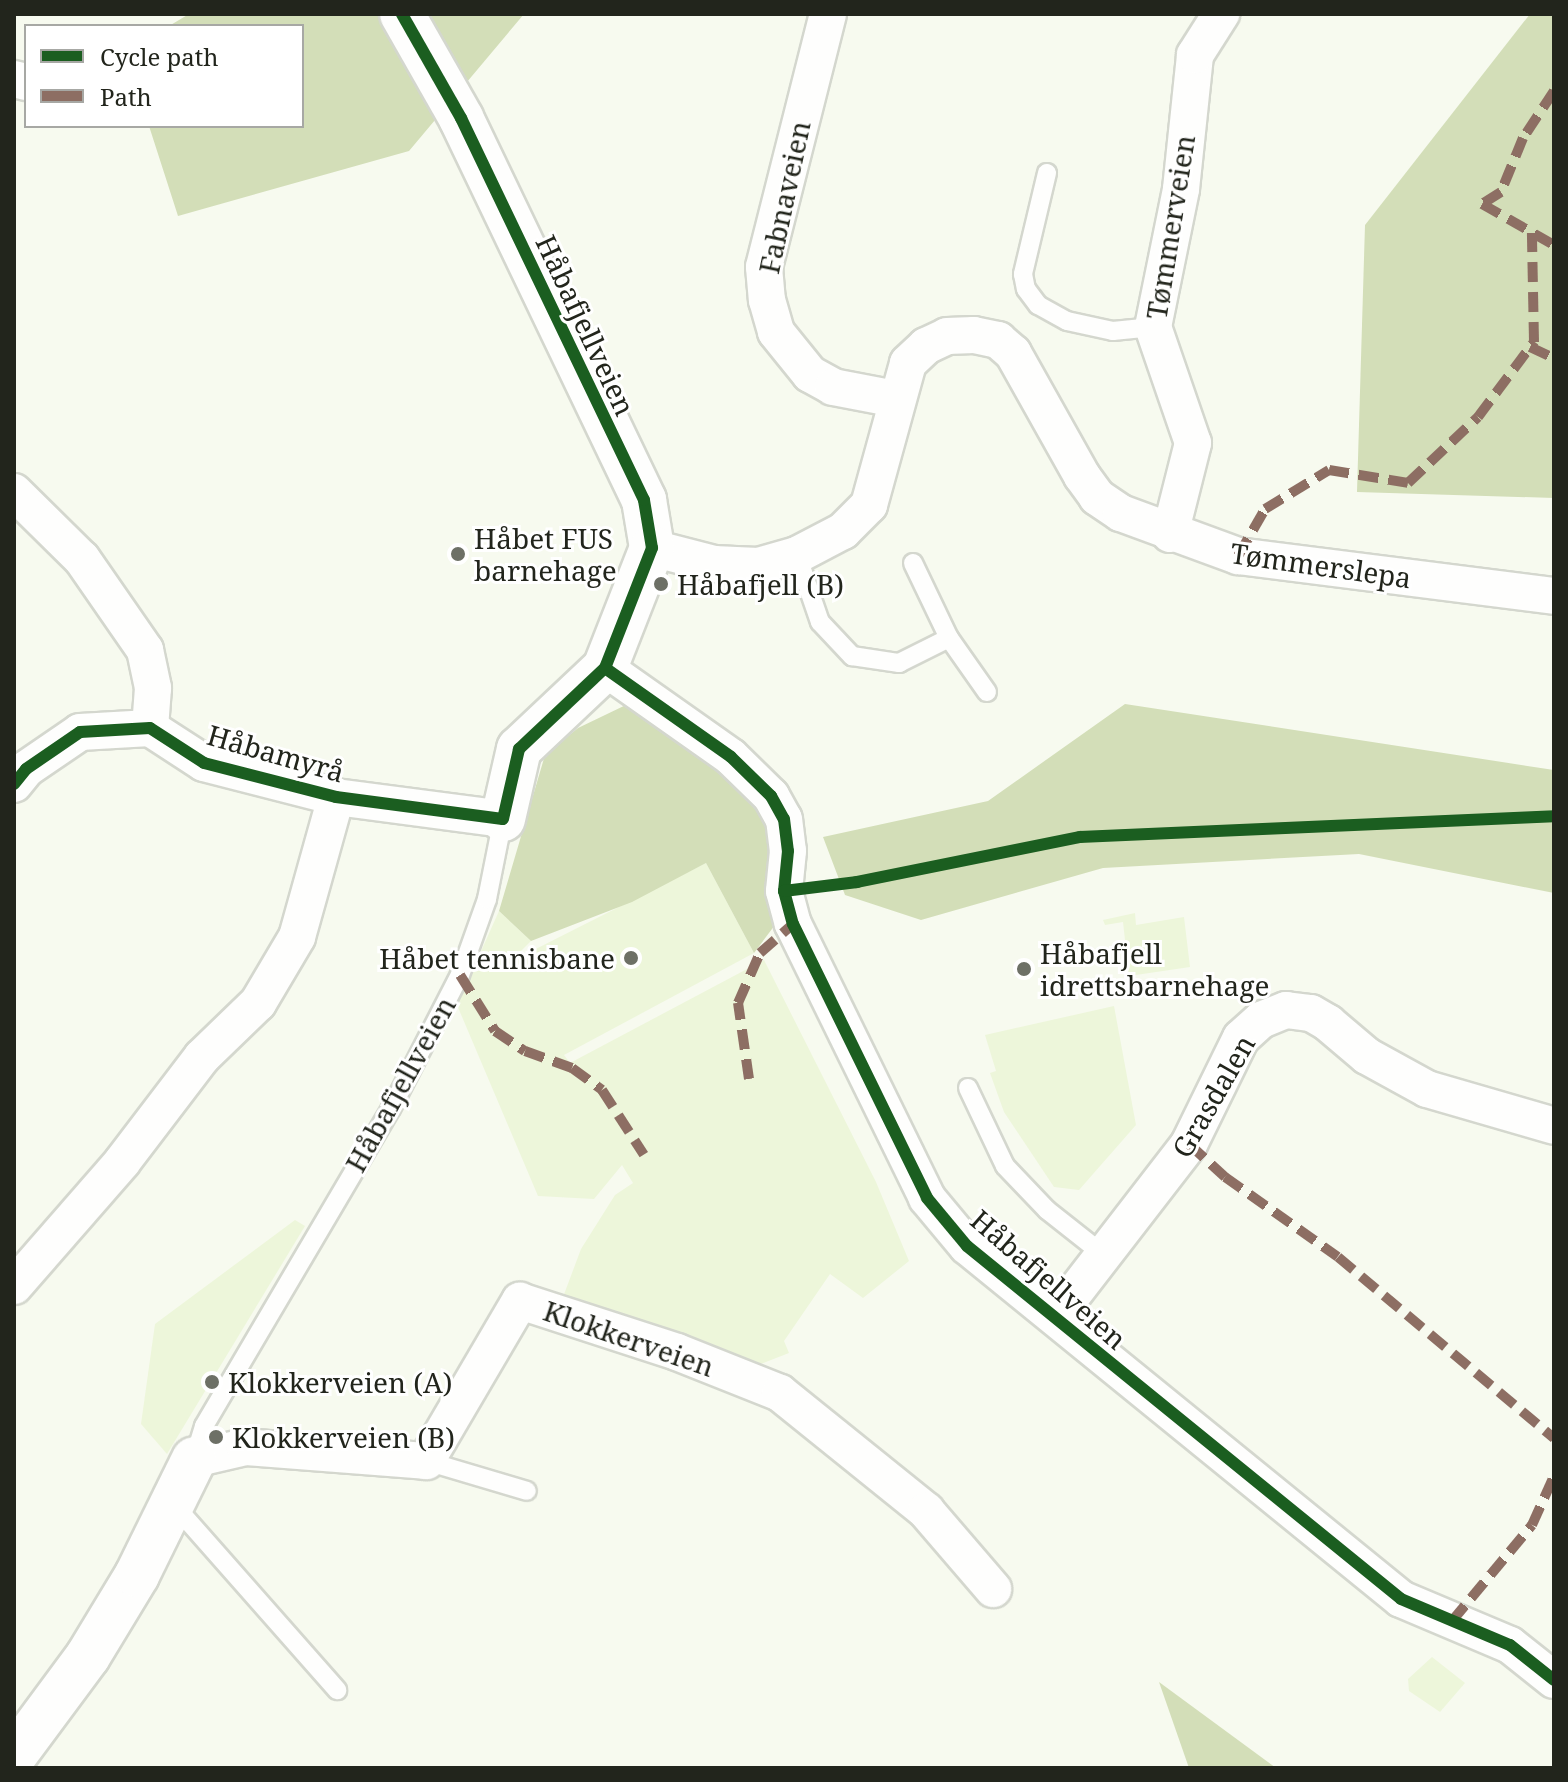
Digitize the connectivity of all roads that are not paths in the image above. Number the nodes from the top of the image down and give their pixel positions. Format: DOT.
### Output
graph roads {
  1 [pos="402,14"];
  2 [pos="828,14"];
  3 [pos="1221,14"];
  4 [pos="1047,173"];
  5 [pos="1153,327"];
  6 [pos="896,399"];
  7 [pos="14,492"];
  8 [pos="1170,534"];
  9 [pos="652,548"];
  10 [pos="797,555"];
  11 [pos="913,563"];
  12 [pos="1554,596"];
  13 [pos="949,638"];
  14 [pos="605,668"];
  15 [pos="987,692"];
  16 [pos="150,728"];
  17 [pos="14,784"];
  18 [pos="336,797"];
  19 [pos="503,819"];
  20 [pos="968,1088"];
  21 [pos="1554,1126"];
  22 [pos="1104,1255"];
  23 [pos="14,1286"];
  24 [pos="1057,1315"];
  25 [pos="194,1459"];
  26 [pos="426,1461"];
  27 [pos="527,1491"];
  28 [pos="174,1505"];
  29 [pos="993,1589"];
  30 [pos="1554,1680"];
  31 [pos="337,1690"];
  32 [pos="14,1756"];
  1 -- 9 [label="street, Håbafjellveien"];
  2 -- 6 [label="street, Fabnaveien"];
  3 -- 5 [label="street, Tømmerveien"];
  4 -- 5 [label="lane"];
  5 -- 8 [label="street, Tømmerveien"];
  6 -- 8 [label="street, Tømmerslepa"];
  6 -- 10 [label="street, Tømmerslepa"];
  7 -- 16 [label="street"];
  8 -- 12 [label="street, Tømmerslepa"];
  9 -- 10 [label="street, Tømmerslepa"];
  9 -- 14 [label="street, Håbafjellveien"];
  10 -- 13 [label="lane"];
  11 -- 13 [label="lane"];
  13 -- 15 [label="lane"];
  14 -- 19 [label="street, Håbafjellveien"];
  14 -- 24 [label="street, Håbafjellveien"];
  16 -- 17 [label="street"];
  16 -- 18 [label="street, Håbamyrå"];
  18 -- 19 [label="street, Håbamyrå"];
  18 -- 23 [label="street, Håbamyrå"];
  19 -- 25 [label="lane, Håbafjellveien"];
  20 -- 22 [label="lane"];
  21 -- 22 [label="street, Grasdalen"];
  22 -- 24 [label="street, Grasdalen"];
  24 -- 30 [label="street, Håbafjellveien"];
  25 -- 26 [label="street"];
  25 -- 28 [label="street"];
  26 -- 27 [label="lane"];
  26 -- 29 [label="street, Klokkerveien"];
  28 -- 31 [label="lane"];
  28 -- 32 [label="street"];
}
